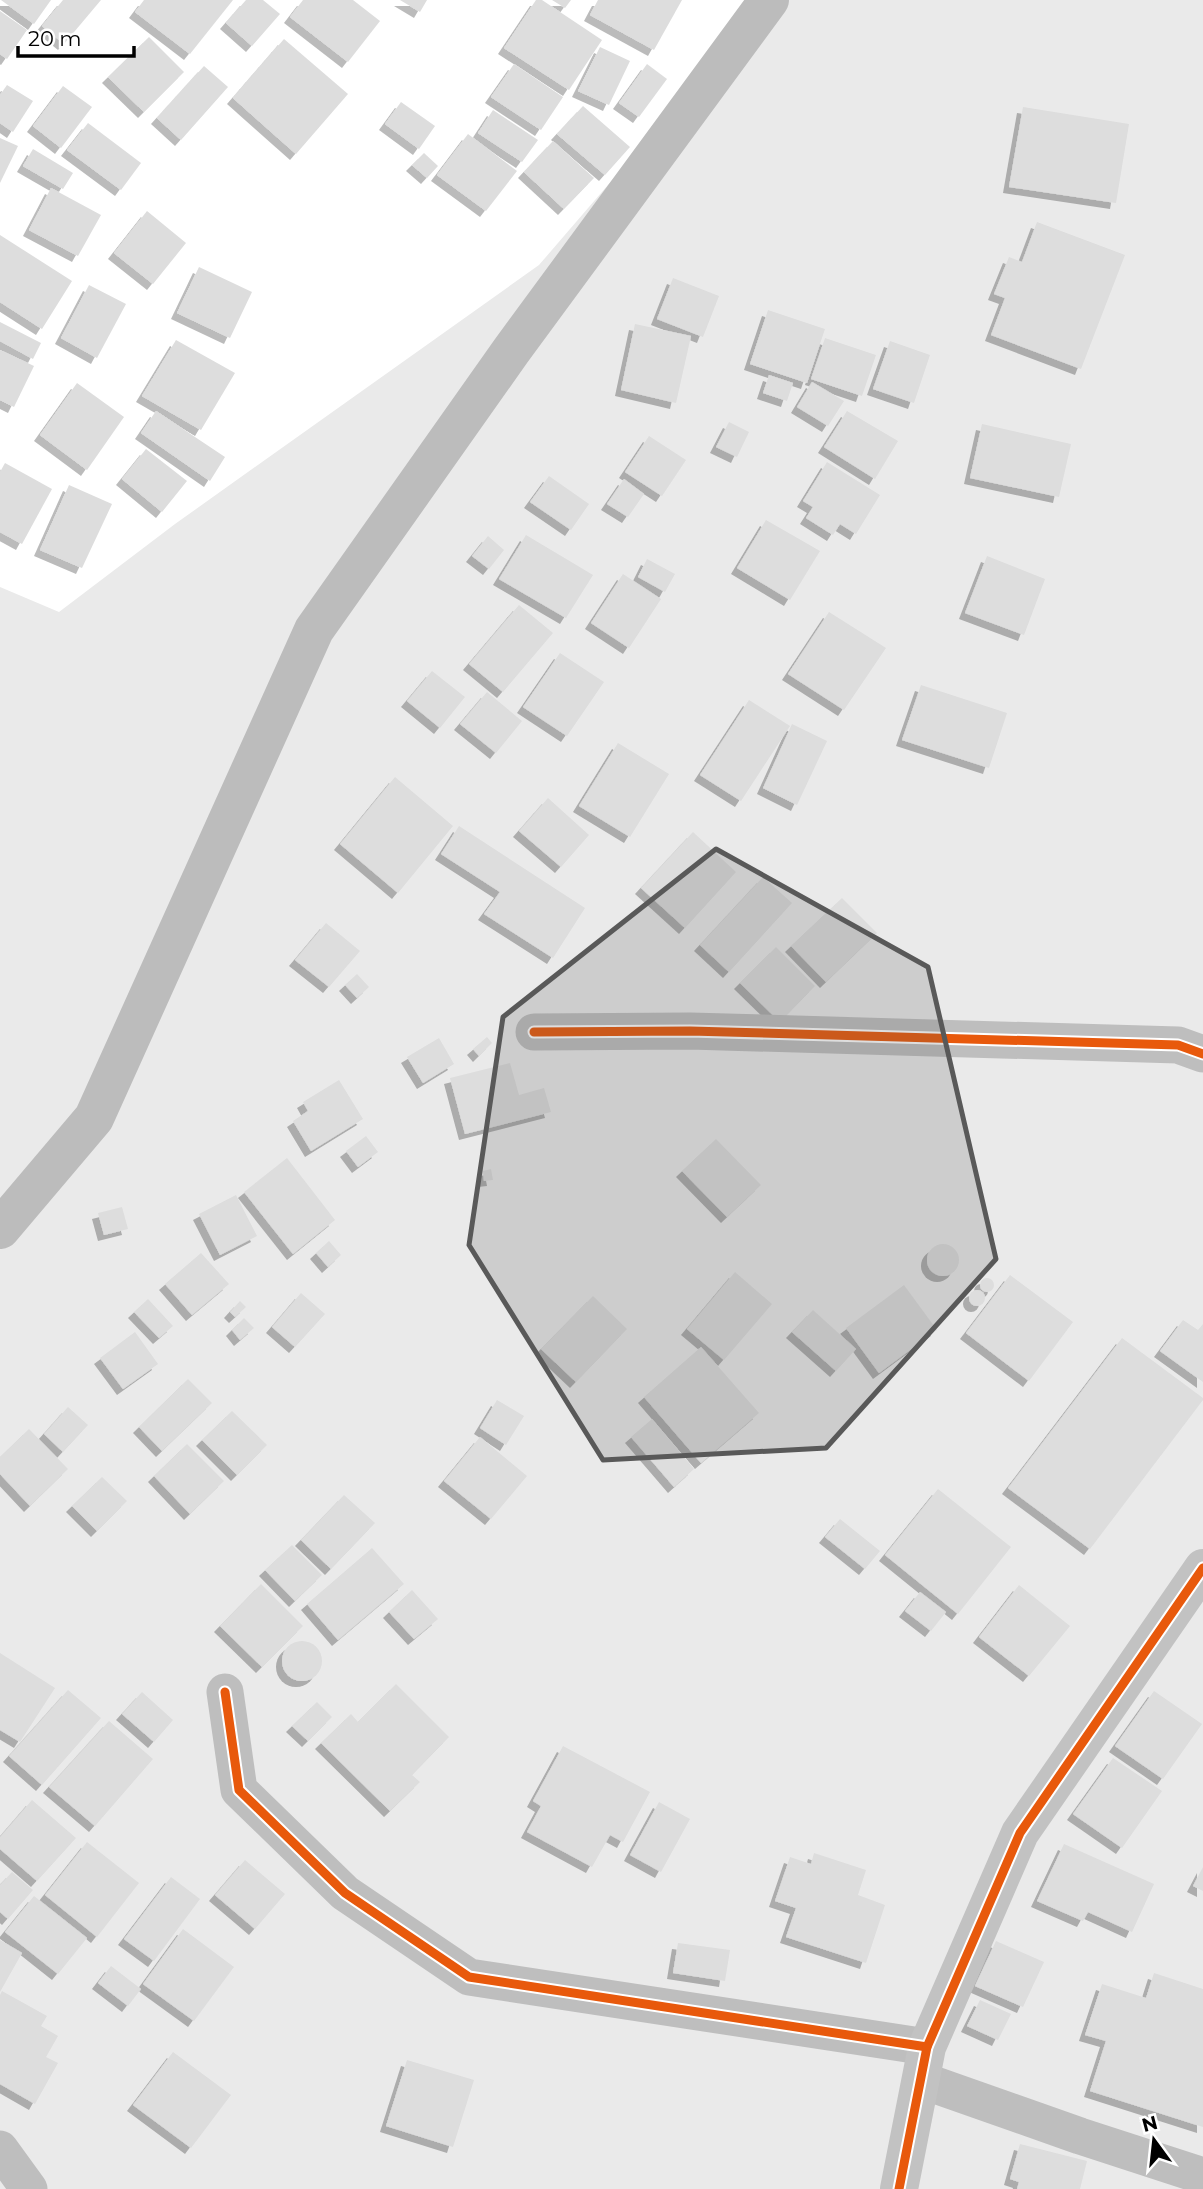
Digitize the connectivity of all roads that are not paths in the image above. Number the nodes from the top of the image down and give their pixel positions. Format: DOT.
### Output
graph roads {
  1 [pos="534,1032"];
  2 [pos="1203,1054"];
  3 [pos="1203,1568"];
  4 [pos="225,1692"];
  5 [pos="924,2064"];
  6 [pos="0,2150"];
  7 [pos="1203,2176"];
  8 [pos="29,2189"];
  9 [pos="899,2189"];
  1 -- 2 [label="street"];
  3 -- 5 [label="street"];
  4 -- 5 [label="street"];
  5 -- 7 [label="street"];
  5 -- 9 [label="street"];
  6 -- 8 [label="street"];
}
